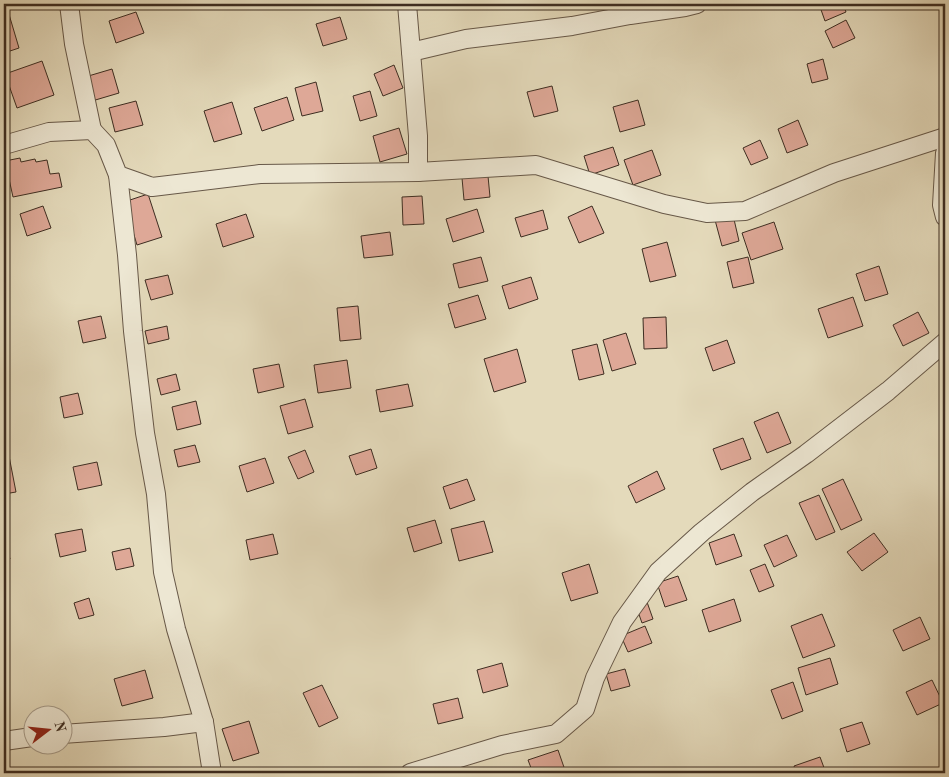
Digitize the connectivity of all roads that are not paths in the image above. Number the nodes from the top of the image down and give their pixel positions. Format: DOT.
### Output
graph roads {
  1 [pos="68,4"];
  2 [pos="407,4"];
  3 [pos="697,4"];
  4 [pos="411,52"];
  5 [pos="92,130"];
  6 [pos="945,137"];
  7 [pos="4,144"];
  8 [pos="945,153"];
  9 [pos="418,172"];
  10 [pos="118,175"];
  11 [pos="945,217"];
  12 [pos="945,342"];
  13 [pos="204,722"];
  14 [pos="72,733"];
  15 [pos="22,738"];
  16 [pos="4,741"];
  17 [pos="212,773"];
  18 [pos="410,773"];
  1 -- 5 [label="street"];
  2 -- 4 [label="street"];
  3 -- 4 [label="street"];
  4 -- 9 [label="street"];
  5 -- 7 [label="street"];
  5 -- 10 [label="street"];
  6 -- 9 [label="street"];
  8 -- 11 [label="street"];
  9 -- 10 [label="street"];
  10 -- 13 [label="street"];
  12 -- 18 [label="street"];
  13 -- 14 [label="street"];
  13 -- 17 [label="street"];
  15 -- 16 [label="street"];
}
